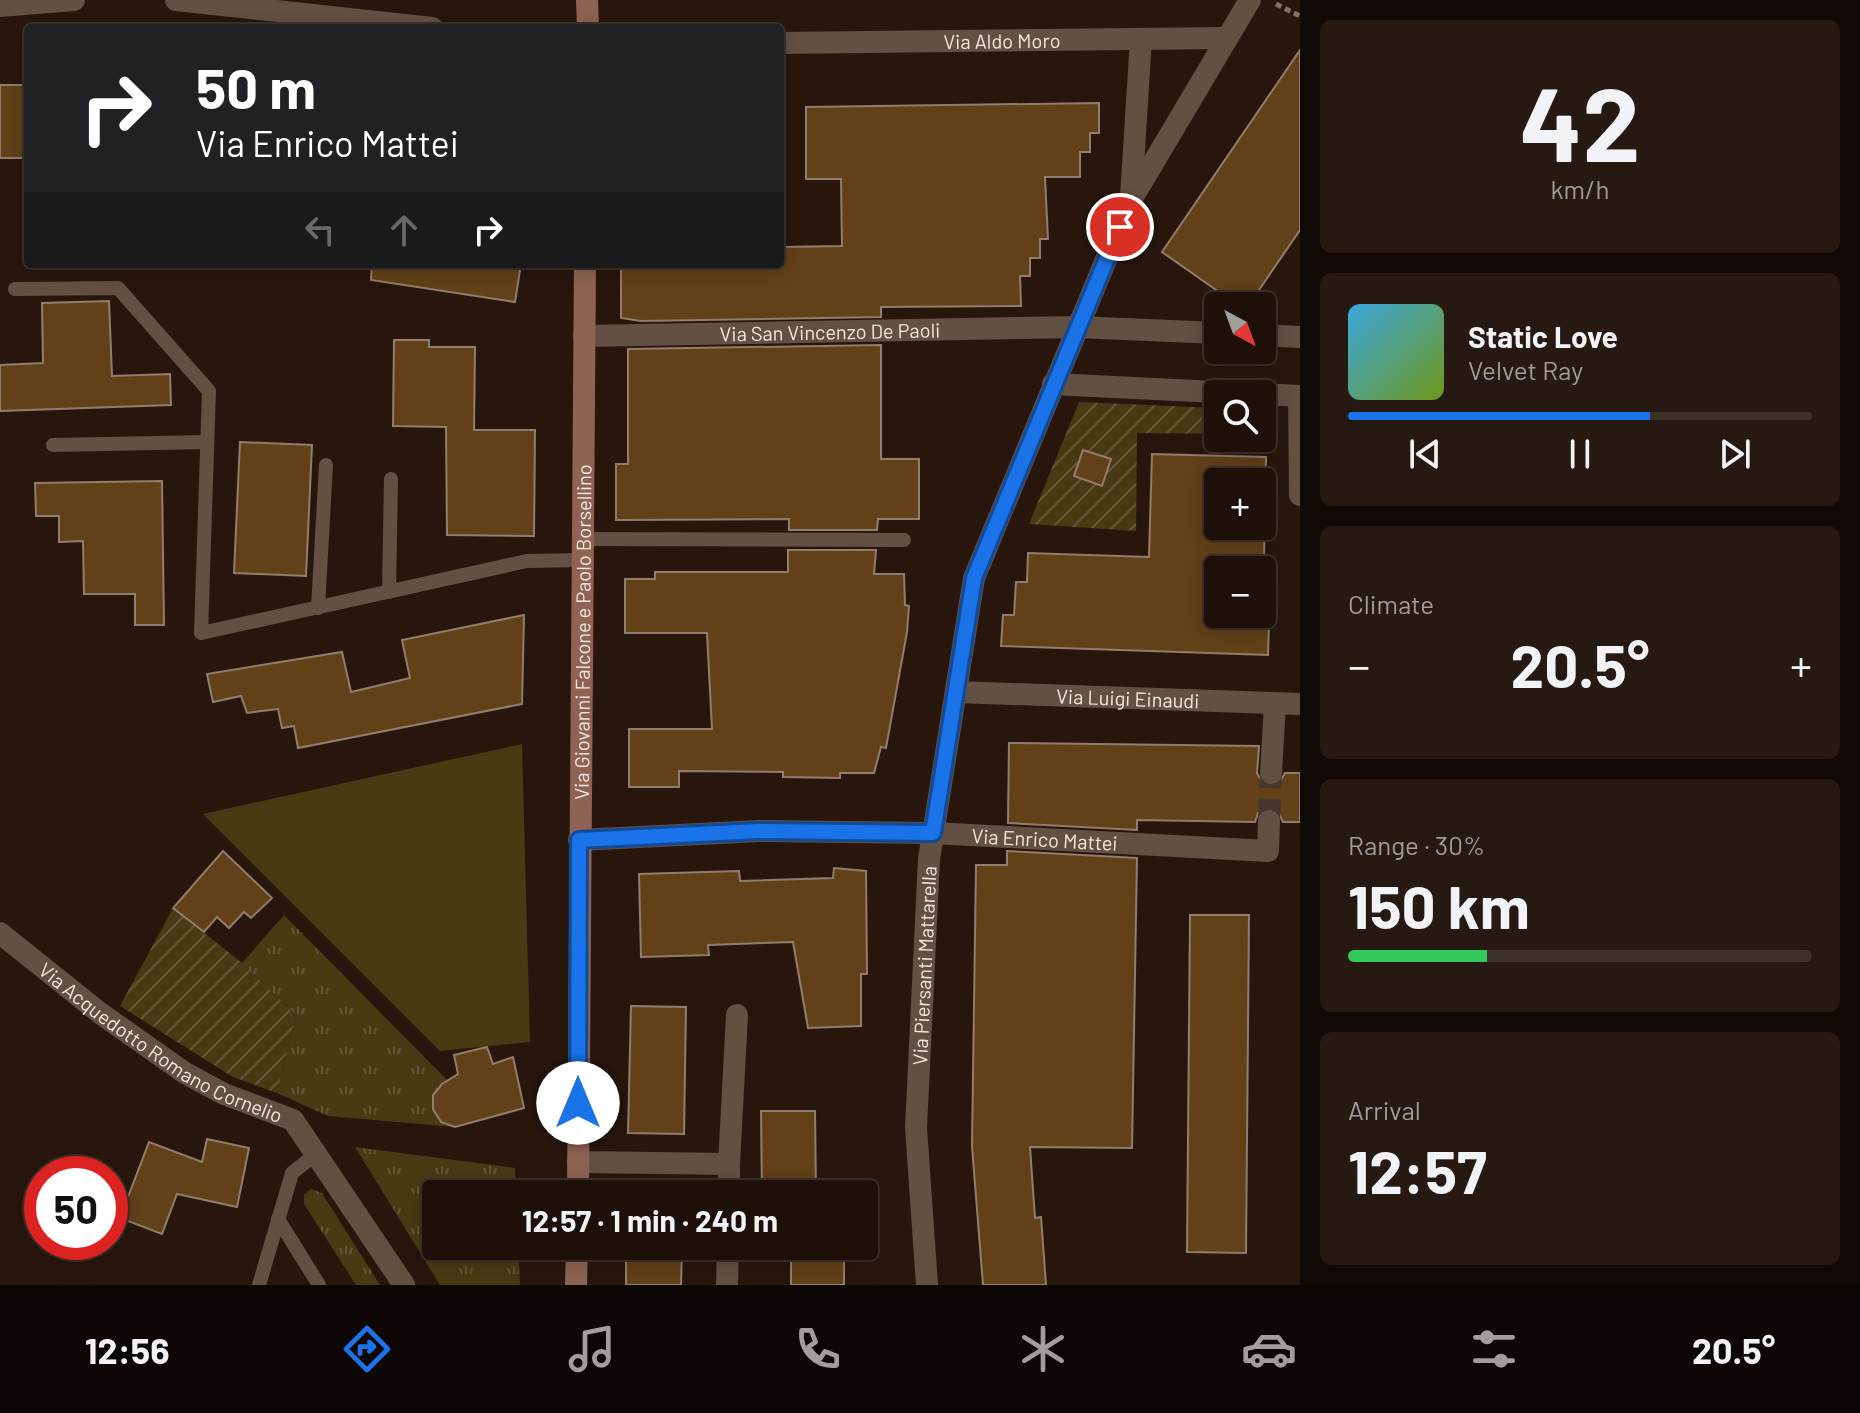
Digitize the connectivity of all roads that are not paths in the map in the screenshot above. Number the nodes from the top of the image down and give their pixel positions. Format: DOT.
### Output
graph roads {
  1 [pos="74,0"];
  2 [pos="176,0"];
  3 [pos="587,0"];
  4 [pos="1250,0"];
  5 [pos="0,6"];
  6 [pos="395,24"];
  7 [pos="588,24"];
  8 [pos="1225,38"];
  9 [pos="1141,39"];
  10 [pos="784,43"];
  11 [pos="1130,202"];
  12 [pos="585,268"];
  13 [pos="15,289"];
  14 [pos="1077,327"];
  15 [pos="1204,332"];
  16 [pos="584,336"];
  17 [pos="1276,336"];
  18 [pos="1300,337"];
  19 [pos="1053,384"];
  20 [pos="1300,396"];
  21 [pos="207,442"];
  22 [pos="53,445"];
  23 [pos="326,465"];
  24 [pos="391,479"];
  25 [pos="1300,495"];
  26 [pos="904,540"];
  27 [pos="583,550"];
  28 [pos="389,592"];
  29 [pos="318,608"];
  30 [pos="956,692"];
  31 [pos="1275,704"];
  32 [pos="1300,704"];
  33 [pos="1271,773"];
  34 [pos="1269,821"];
  35 [pos="933,833"];
  36 [pos="579,840"];
  37 [pos="0,933"];
  38 [pos="737,1015"];
  39 [pos="316,1154"];
  40 [pos="578,1162"];
  41 [pos="729,1164"];
  42 [pos="578,1180"];
  43 [pos="729,1180"];
  44 [pos="278,1219"];
  45 [pos="577,1260"];
  46 [pos="728,1260"];
  47 [pos="259,1285"];
  48 [pos="319,1285"];
  49 [pos="404,1285"];
  50 [pos="576,1285"];
  51 [pos="727,1285"];
  52 [pos="927,1285"];
  1 -- 5 [label="street"];
  2 -- 6 [label="street"];
  3 -- 7 [label="main road"];
  4 -- 8 [label="street"];
  8 -- 9 [label="street, Via Aldo Moro"];
  8 -- 11 [label="street"];
  9 -- 10 [label="street, Via Aldo Moro"];
  9 -- 11 [label="street"];
  11 -- 14 [label="street, Via Piersanti Mattarella"];
  12 -- 16 [label="main road, Via Giovanni Falcone e Paolo Borsellino"];
  13 -- 21 [label="lane"];
  14 -- 15 [label="street, Via San Vincenzo De Paoli"];
  14 -- 16 [label="street, Via San Vincenzo De Paoli"];
  14 -- 19 [label="street, Via Piersanti Mattarella"];
  16 -- 27 [label="main road, Via Giovanni Falcone e Paolo Borsellino"];
  17 -- 18 [label="street"];
  19 -- 20 [label="street"];
  19 -- 30 [label="street, Via Piersanti Mattarella"];
  20 -- 25 [label="street"];
  21 -- 22 [label="lane"];
  21 -- 29 [label="lane"];
  23 -- 29 [label="lane"];
  24 -- 28 [label="lane"];
  26 -- 27 [label="lane"];
  27 -- 28 [label="lane"];
  27 -- 36 [label="main road, Via Giovanni Falcone e Paolo Borsellino"];
  28 -- 29 [label="lane"];
  30 -- 31 [label="street, Via Luigi Einaudi"];
  30 -- 35 [label="street, Via Piersanti Mattarella"];
  31 -- 32 [label="street, Via Luigi Einaudi"];
  31 -- 33 [label="street"];
  34 -- 35 [label="street, Via Enrico Mattei"];
  35 -- 36 [label="street, Via Enrico Mattei"];
  35 -- 52 [label="street, Via Piersanti Mattarella"];
  36 -- 40 [label="main road, Via Giovanni Falcone e Paolo Borsellino"];
  37 -- 39 [label="street, Via Acquedotto Romano Cornelio"];
  38 -- 41 [label="street"];
  39 -- 44 [label="lane"];
  39 -- 49 [label="street, Via Acquedotto Romano Cornelio"];
  40 -- 41 [label="street"];
  40 -- 42 [label="main road, Via Giovanni Falcone e Paolo Borsellino"];
  41 -- 43 [label="street"];
  44 -- 47 [label="lane"];
  44 -- 48 [label="lane"];
  45 -- 50 [label="main road"];
  46 -- 51 [label="street"];
}
